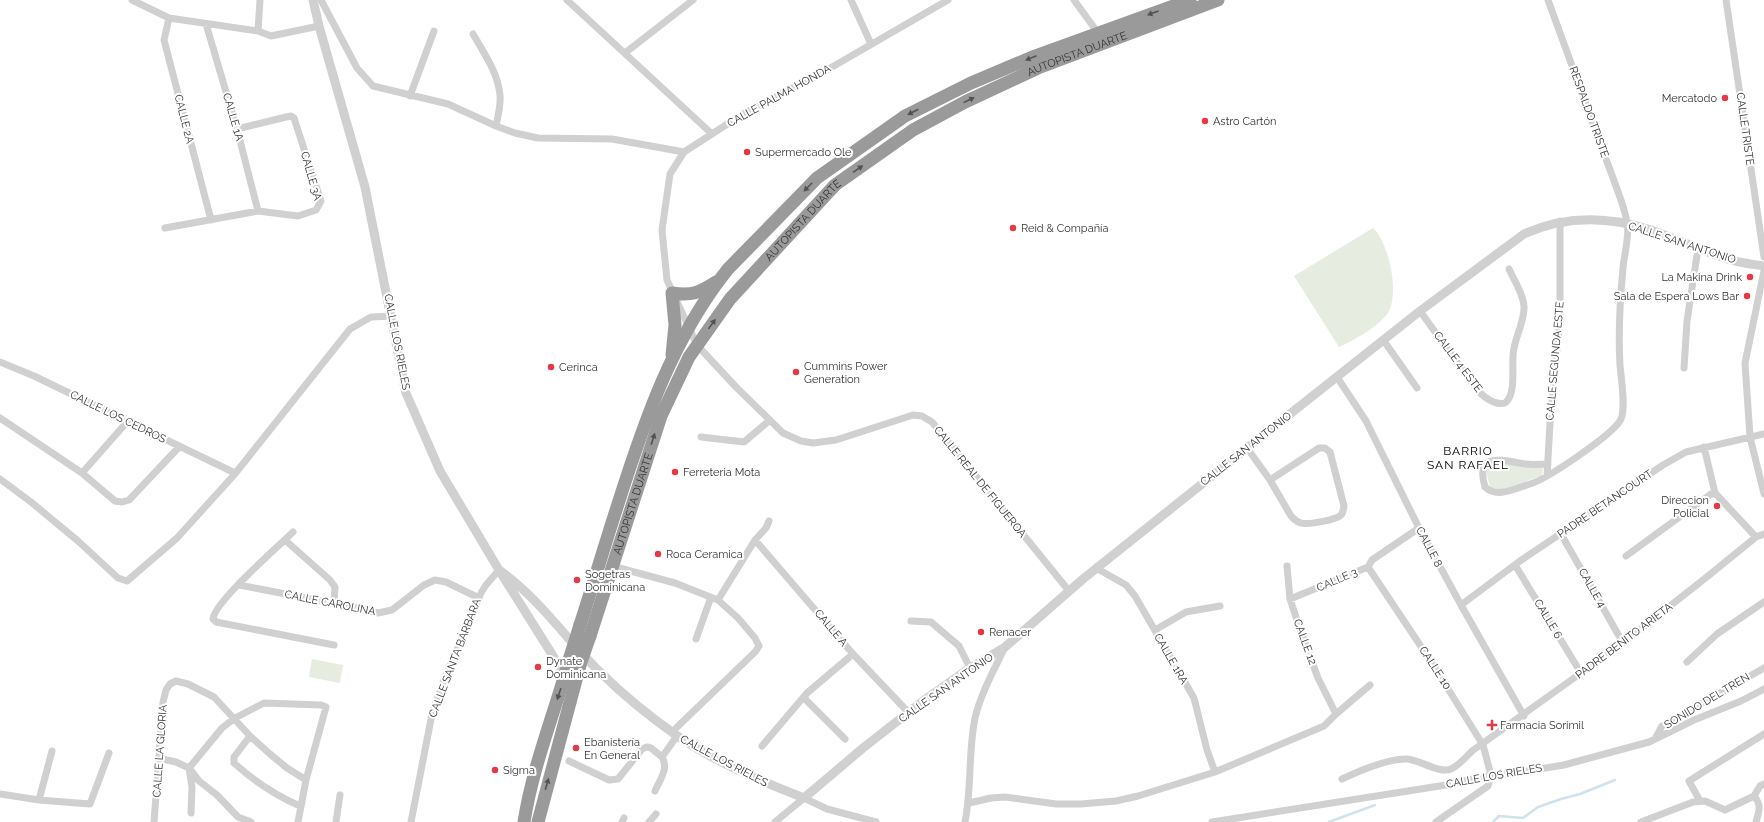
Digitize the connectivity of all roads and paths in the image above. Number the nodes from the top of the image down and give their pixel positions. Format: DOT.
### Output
graph roads {
  1 [pos="132,0"];
  2 [pos="260,0"];
  3 [pos="313,0"];
  4 [pos="321,0"];
  5 [pos="567,0"];
  6 [pos="692,0"];
  7 [pos="851,0"];
  8 [pos="948,0"];
  9 [pos="1074,0"];
  10 [pos="1190,0"];
  11 [pos="1218,0"];
  12 [pos="1548,0"];
  13 [pos="1726,0"];
  14 [pos="169,18"];
  15 [pos="206,24"];
  16 [pos="319,26"];
  17 [pos="258,31"];
  18 [pos="434,31"];
  19 [pos="1098,33"];
  20 [pos="473,34"];
  21 [pos="871,44"];
  22 [pos="625,53"];
  23 [pos="410,96"];
  24 [pos="496,126"];
  25 [pos="237,129"];
  26 [pos="712,134"];
  27 [pos="684,152"];
  28 [pos="258,211"];
  29 [pos="211,220"];
  30 [pos="1560,221"];
  31 [pos="1628,224"];
  32 [pos="164,228"];
  33 [pos="1698,249"];
  34 [pos="1764,257"];
  35 [pos="1764,266"];
  36 [pos="1508,269"];
  37 [pos="1764,271"];
  38 [pos="719,280"];
  39 [pos="672,293"];
  40 [pos="1420,311"];
  41 [pos="392,316"];
  42 [pos="688,329"];
  43 [pos="1384,340"];
  44 [pos="698,345"];
  45 [pos="0,362"];
  46 [pos="669,368"];
  47 [pos="1684,368"];
  48 [pos="1337,377"];
  49 [pos="1417,388"];
  50 [pos="0,418"];
  51 [pos="770,420"];
  52 [pos="127,422"];
  53 [pos="1764,434"];
  54 [pos="1750,436"];
  55 [pos="701,437"];
  56 [pos="179,447"];
  57 [pos="1247,448"];
  58 [pos="1704,448"];
  59 [pos="1548,464"];
  60 [pos="82,473"];
  61 [pos="235,473"];
  62 [pos="1547,476"];
  63 [pos="0,479"];
  64 [pos="1270,480"];
  65 [pos="1715,493"];
  66 [pos="1764,494"];
  67 [pos="769,521"];
  68 [pos="1419,528"];
  69 [pos="293,532"];
  70 [pos="1561,534"];
  71 [pos="1764,534"];
  72 [pos="1756,537"];
  73 [pos="285,540"];
  74 [pos="755,540"];
  75 [pos="1626,556"];
  76 [pos="1515,564"];
  77 [pos="612,566"];
  78 [pos="1287,566"];
  79 [pos="1368,567"];
  80 [pos="1096,568"];
  81 [pos="499,570"];
  82 [pos="239,585"];
  83 [pos="1069,591"];
  84 [pos="479,598"];
  85 [pos="714,599"];
  86 [pos="1290,599"];
  87 [pos="1764,602"];
  88 [pos="334,603"];
  89 [pos="1461,605"];
  90 [pos="1220,606"];
  91 [pos="911,621"];
  92 [pos="1154,630"];
  93 [pos="696,639"];
  94 [pos="1623,643"];
  95 [pos="334,645"];
  96 [pos="1005,647"];
  97 [pos="852,654"];
  98 [pos="581,662"];
  99 [pos="1687,662"];
  100 [pos="970,668"];
  101 [pos="1764,668"];
  102 [pos="1582,673"];
  103 [pos="565,675"];
  104 [pos="1370,686"];
  105 [pos="1764,689"];
  106 [pos="805,696"];
  107 [pos="909,713"];
  108 [pos="1336,714"];
  109 [pos="1524,716"];
  110 [pos="235,718"];
  111 [pos="674,734"];
  112 [pos="1764,734"];
  113 [pos="250,736"];
  114 [pos="846,739"];
  115 [pos="1655,739"];
  116 [pos="1483,745"];
  117 [pos="762,746"];
  118 [pos="52,751"];
  119 [pos="109,753"];
  120 [pos="662,757"];
  121 [pos="158,758"];
  122 [pos="569,761"];
  123 [pos="189,768"];
  124 [pos="1215,772"];
  125 [pos="1491,775"];
  126 [pos="1342,779"];
  127 [pos="306,780"];
  128 [pos="1764,784"];
  129 [pos="654,791"];
  130 [pos="0,794"];
  131 [pos="340,795"];
  132 [pos="1754,796"];
  133 [pos="804,798"];
  134 [pos="39,800"];
  135 [pos="1700,801"];
  136 [pos="969,803"];
  137 [pos="300,806"];
  138 [pos="1762,806"];
  139 [pos="191,813"];
  140 [pos="656,814"];
  141 [pos="237,820"];
  142 [pos="1652,820"];
  143 [pos="154,822"];
  144 [pos="251,822"];
  145 [pos="298,822"];
  146 [pos="336,822"];
  147 [pos="411,822"];
  148 [pos="524,822"];
  149 [pos="538,822"];
  150 [pos="649,822"];
  151 [pos="775,822"];
  152 [pos="876,822"];
  153 [pos="965,822"];
  154 [pos="1212,822"];
  155 [pos="1436,822"];
  156 [pos="1641,822"];
  157 [pos="1756,822"];
  1 -- 14 [label="street"];
  2 -- 17 [label="street"];
  3 -- 16 [label="street, CALLE LOS RIELES"];
  4 -- 23 [label="street"];
  5 -- 22 [label="street"];
  6 -- 22 [label="street"];
  7 -- 21 [label="street"];
  8 -- 21 [label="street, CALLE PALMA HONDA"];
  9 -- 19 [label="street"];
  10 -- 19 [label="highway, AUTOPISTA DUARTE, one-way"];
  44 -- 11 [label="highway, AUTOPISTA DUARTE, one-way"];
  12 -- 31 [label="street, RESPALDO TRISTE"];
  13 -- 34 [label="street, CALLE TRISTE"];
  14 -- 15 [label="street"];
  14 -- 29 [label="street, CALLE 2A"];
  15 -- 17 [label="street"];
  15 -- 25 [label="street, CALLE 1A"];
  16 -- 17 [label="street"];
  16 -- 41 [label="street, CALLE LOS RIELES"];
  18 -- 23 [label="street"];
  19 -- 38 [label="highway, AUTOPISTA DUARTE, one-way"];
  20 -- 24 [label="street"];
  21 -- 26 [label="street, CALLE PALMA HONDA"];
  22 -- 26 [label="street"];
  23 -- 24 [label="street"];
  24 -- 27 [label="street"];
  25 -- 28 [label="street, CALLE 1A"];
  25 -- 28 [label="street, CALLE 3A"];
  26 -- 27 [label="street, CALLE PALMA HONDA"];
  27 -- 39 [label="street, CALLE PALMA HONDA"];
  28 -- 29 [label="street, CALLE 3A"];
  29 -- 32 [label="street, CALLE 3A"];
  30 -- 31 [label="street, CALLE SAN ANTONIO"];
  30 -- 40 [label="street, CALLE SAN ANTONIO"];
  30 -- 59 [label="street, CALLE SEGUNDA ESTE"];
  31 -- 33 [label="street, CALLE SAN ANTONIO"];
  31 -- 62 [label="street"];
  33 -- 35 [label="street, CALLE SAN ANTONIO"];
  33 -- 47 [label="street"];
  36 -- 40 [label="street, CALLE 4 ESTE"];
  37 -- 54 [label="street"];
  38 -- 39 [label="highway"];
  38 -- 42 [label="highway, AUTOPISTA DUARTE"];
  39 -- 42 [label="street, CALLE PALMA HONDA"];
  39 -- 46 [label="highway"];
  40 -- 43 [label="street, CALLE SAN ANTONIO"];
  41 -- 61 [label="street"];
  41 -- 81 [label="street, CALLE LOS RIELES"];
  42 -- 44 [label="street, CALLE PALMA HONDA"];
  42 -- 46 [label="highway, AUTOPISTA DUARTE"];
  43 -- 48 [label="street, CALLE SAN ANTONIO"];
  43 -- 49 [label="street"];
  44 -- 51 [label="street, CALLE REAL DE FIGUEROA"];
  77 -- 44 [label="highway, AUTOPISTA DUARTE, one-way"];
  45 -- 52 [label="street, CALLE LOS CEDROS"];
  46 -- 98 [label="highway, AUTOPISTA DUARTE, bridge"];
  48 -- 57 [label="street, CALLE SAN ANTONIO"];
  48 -- 68 [label="street, CALLE 8"];
  50 -- 60 [label="street"];
  51 -- 55 [label="street"];
  51 -- 83 [label="street, CALLE REAL DE FIGUEROA"];
  52 -- 56 [label="street, CALLE LOS CEDROS"];
  52 -- 60 [label="street"];
  53 -- 54 [label="street, PADRE BETANCOURT"];
  54 -- 58 [label="street, PADRE BETANCOURT"];
  54 -- 66 [label="street"];
  56 -- 60 [label="street"];
  56 -- 61 [label="street, CALLE LOS CEDROS"];
  57 -- 64 [label="street"];
  57 -- 80 [label="street, CALLE SAN ANTONIO"];
  58 -- 65 [label="street"];
  58 -- 70 [label="street, PADRE BETANCOURT"];
  59 -- 62 [label="street, CALLE SEGUNDA ESTE"];
  59 -- 62 [label="street"];
  61 -- 63 [label="street"];
  64 -- 64 [label="street"];
  65 -- 72 [label="street"];
  65 -- 75 [label="street"];
  67 -- 74 [label="street"];
  68 -- 79 [label="street, CALLE 3"];
  68 -- 89 [label="street, CALLE 8"];
  69 -- 73 [label="street"];
  70 -- 76 [label="street, PADRE BETANCOURT"];
  70 -- 94 [label="street, CALLE 4"];
  71 -- 72 [label="street, PADRE BENITO ARIETA"];
  72 -- 94 [label="street, PADRE BENITO ARIETA"];
  73 -- 82 [label="street"];
  73 -- 88 [label="street"];
  74 -- 85 [label="street"];
  74 -- 97 [label="street, CALLE A"];
  76 -- 89 [label="street, PADRE BETANCOURT"];
  76 -- 102 [label="street, CALLE 6"];
  77 -- 85 [label="street"];
  77 -- 98 [label="highway, AUTOPISTA DUARTE, bridge"];
  78 -- 86 [label="street, CALLE 12"];
  79 -- 86 [label="street, CALLE 3"];
  79 -- 116 [label="street, CALLE 10"];
  80 -- 83 [label="street, CALLE SAN ANTONIO"];
  80 -- 92 [label="street, CALLE 1RA"];
  81 -- 84 [label="street, CALLE SANTA BÁRBARA"];
  81 -- 98 [label="street, CALLE LOS RIELES"];
  81 -- 103 [label="street, CALLE LOS RIELES"];
  82 -- 88 [label="street, CALLE CAROLINA"];
  82 -- 95 [label="street"];
  83 -- 96 [label="street, CALLE SAN ANTONIO"];
  84 -- 88 [label="street, CALLE CAROLINA"];
  84 -- 147 [label="street, CALLE SANTA BÁRBARA"];
  85 -- 93 [label="street"];
  85 -- 111 [label="street"];
  86 -- 108 [label="street, CALLE 12"];
  87 -- 99 [label="street"];
  89 -- 109 [label="street, CALLE 8"];
  90 -- 92 [label="street"];
  91 -- 100 [label="street"];
  92 -- 124 [label="street, CALLE 1RA"];
  94 -- 102 [label="street, PADRE BENITO ARIETA"];
  96 -- 100 [label="street, CALLE SAN ANTONIO"];
  96 -- 136 [label="street"];
  97 -- 106 [label="street"];
  97 -- 107 [label="street, CALLE A"];
  98 -- 103 [label="highway"];
  98 -- 111 [label="street, CALLE LOS RIELES"];
  149 -- 98 [label="highway, one-way"];
  100 -- 107 [label="street, CALLE SAN ANTONIO"];
  101 -- 115 [label="street, SONIDO DEL TREN"];
  102 -- 109 [label="street, PADRE BENITO ARIETA"];
  103 -- 148 [label="highway, one-way"];
  104 -- 108 [label="street"];
  105 -- 115 [label="street, CALLE LOS RIELES"];
  106 -- 114 [label="street"];
  106 -- 117 [label="street"];
  107 -- 133 [label="street, CALLE SAN ANTONIO"];
  108 -- 124 [label="street"];
  109 -- 116 [label="street, PADRE BENITO ARIETA"];
  110 -- 113 [label="street"];
  110 -- 121 [label="street, CALLE LA GLORIA"];
  110 -- 123 [label="street"];
  110 -- 127 [label="street"];
  111 -- 120 [label="street"];
  111 -- 133 [label="street, CALLE LOS RIELES"];
  112 -- 135 [label="street"];
  113 -- 127 [label="street"];
  113 -- 137 [label="street"];
  115 -- 125 [label="street, CALLE LOS RIELES"];
  116 -- 125 [label="street, CALLE 10"];
  116 -- 126 [label="street, PADRE BENITO ARIETA"];
  118 -- 134 [label="street"];
  119 -- 134 [label="street"];
  120 -- 122 [label="street"];
  120 -- 129 [label="street"];
  121 -- 123 [label="street"];
  121 -- 143 [label="street, CALLE LA GLORIA"];
  123 -- 139 [label="street"];
  123 -- 141 [label="street"];
  124 -- 136 [label="street"];
  125 -- 154 [label="street, CALLE LOS RIELES"];
  125 -- 155 [label="street"];
  127 -- 137 [label="street"];
  128 -- 132 [label="street"];
  130 -- 134 [label="street"];
  131 -- 146 [label="street"];
  132 -- 135 [label="street"];
  132 -- 138 [label="street"];
  133 -- 151 [label="street, CALLE SAN ANTONIO"];
  133 -- 152 [label="street, CALLE LOS RIELES"];
  135 -- 142 [label="street"];
  136 -- 153 [label="street"];
  137 -- 145 [label="street"];
  138 -- 157 [label="street"];
  140 -- 150 [label="street"];
  141 -- 144 [label="street"];
  142 -- 156 [label="street"];
}
